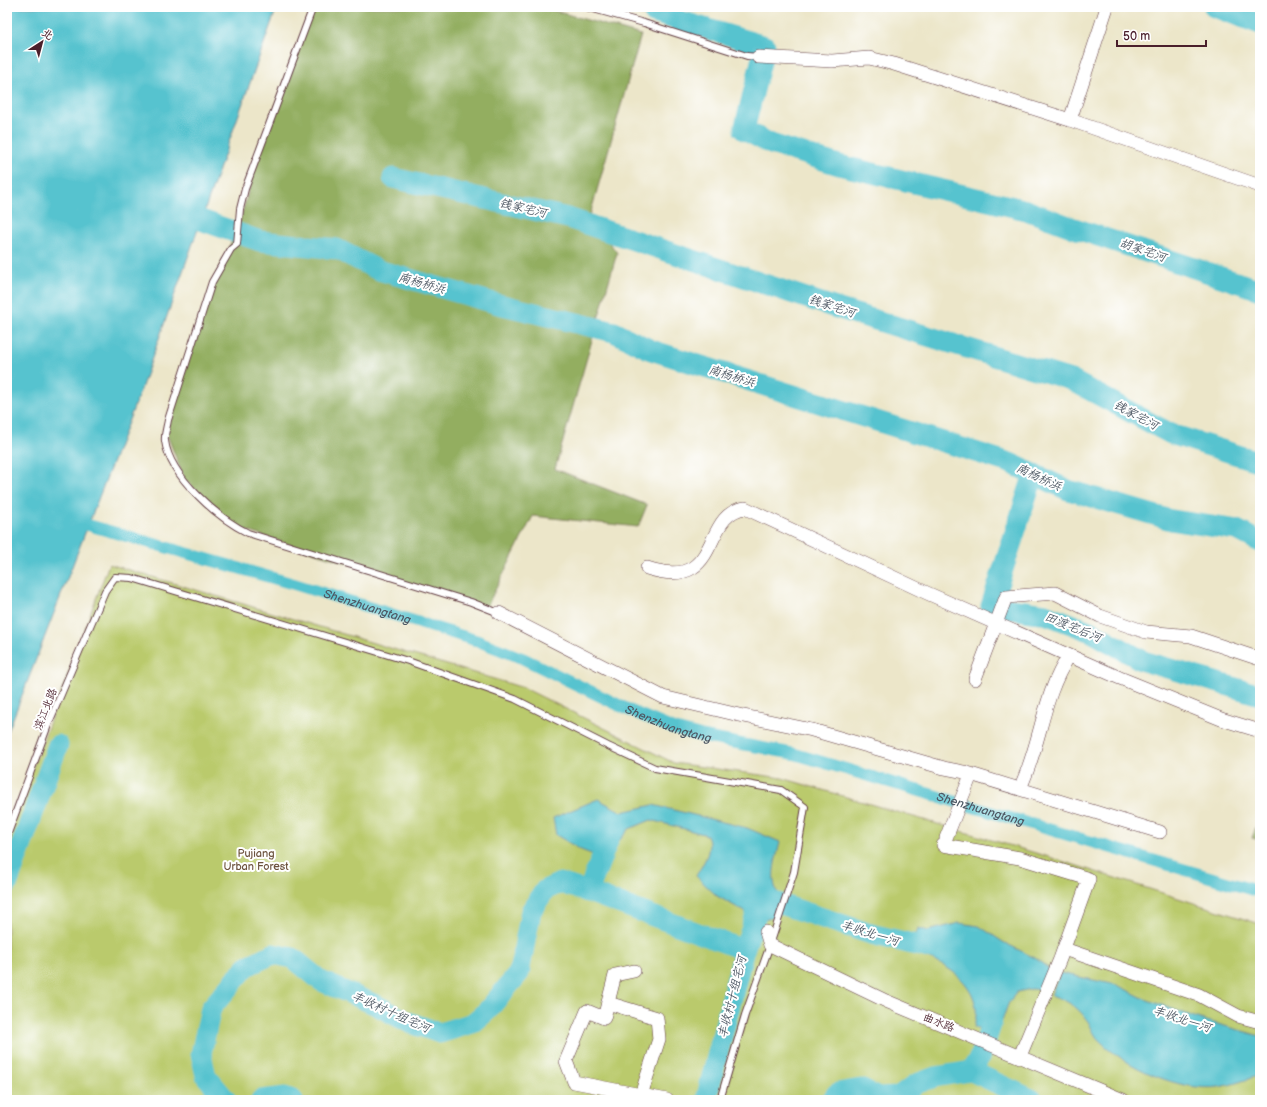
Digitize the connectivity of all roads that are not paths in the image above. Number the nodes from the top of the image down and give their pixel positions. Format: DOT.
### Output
graph roads {
  1 [pos="313,7"];
  2 [pos="586,7"];
  3 [pos="1107,7"];
  4 [pos="763,58"];
  5 [pos="1070,120"];
  6 [pos="1260,186"];
  7 [pos="647,568"];
  8 [pos="499,613"];
  9 [pos="997,621"];
  10 [pos="1069,656"];
  11 [pos="1260,659"];
  12 [pos="975,679"];
  13 [pos="1260,731"];
  14 [pos="971,777"];
  15 [pos="1020,788"];
  16 [pos="1160,832"];
  17 [pos="7,836"];
  18 [pos="766,932"];
  19 [pos="770,945"];
  20 [pos="1064,949"];
  21 [pos="634,971"];
  22 [pos="608,1003"];
  23 [pos="1260,1022"];
  24 [pos="1020,1056"];
  25 [pos="641,1095"];
  26 [pos="1099,1095"];
  27 [pos="667,1100"];
  28 [pos="720,1100"];
  29 [pos="1123,1100"];
  1 -- 8 [label="lane"];
  2 -- 4 [label="lane"];
  3 -- 5 [label="street"];
  4 -- 5 [label="street"];
  5 -- 6 [label="street"];
  7 -- 9 [label="street"];
  8 -- 14 [label="street"];
  9 -- 10 [label="street"];
  9 -- 11 [label="street"];
  9 -- 12 [label="street"];
  10 -- 13 [label="street"];
  10 -- 15 [label="street"];
  14 -- 15 [label="street"];
  14 -- 20 [label="street"];
  15 -- 16 [label="street"];
  17 -- 19 [label="lane, 滨江北路"];
  18 -- 19 [label="street"];
  19 -- 24 [label="street, 曲水路"];
  19 -- 28 [label="lane"];
  20 -- 23 [label="street"];
  20 -- 24 [label="street"];
  21 -- 22 [label="street"];
  22 -- 25 [label="street"];
  22 -- 25 [label="street"];
  24 -- 26 [label="street, 曲水路"];
  25 -- 27 [label="street"];
  26 -- 29 [label="street, 曲水路"];
}
